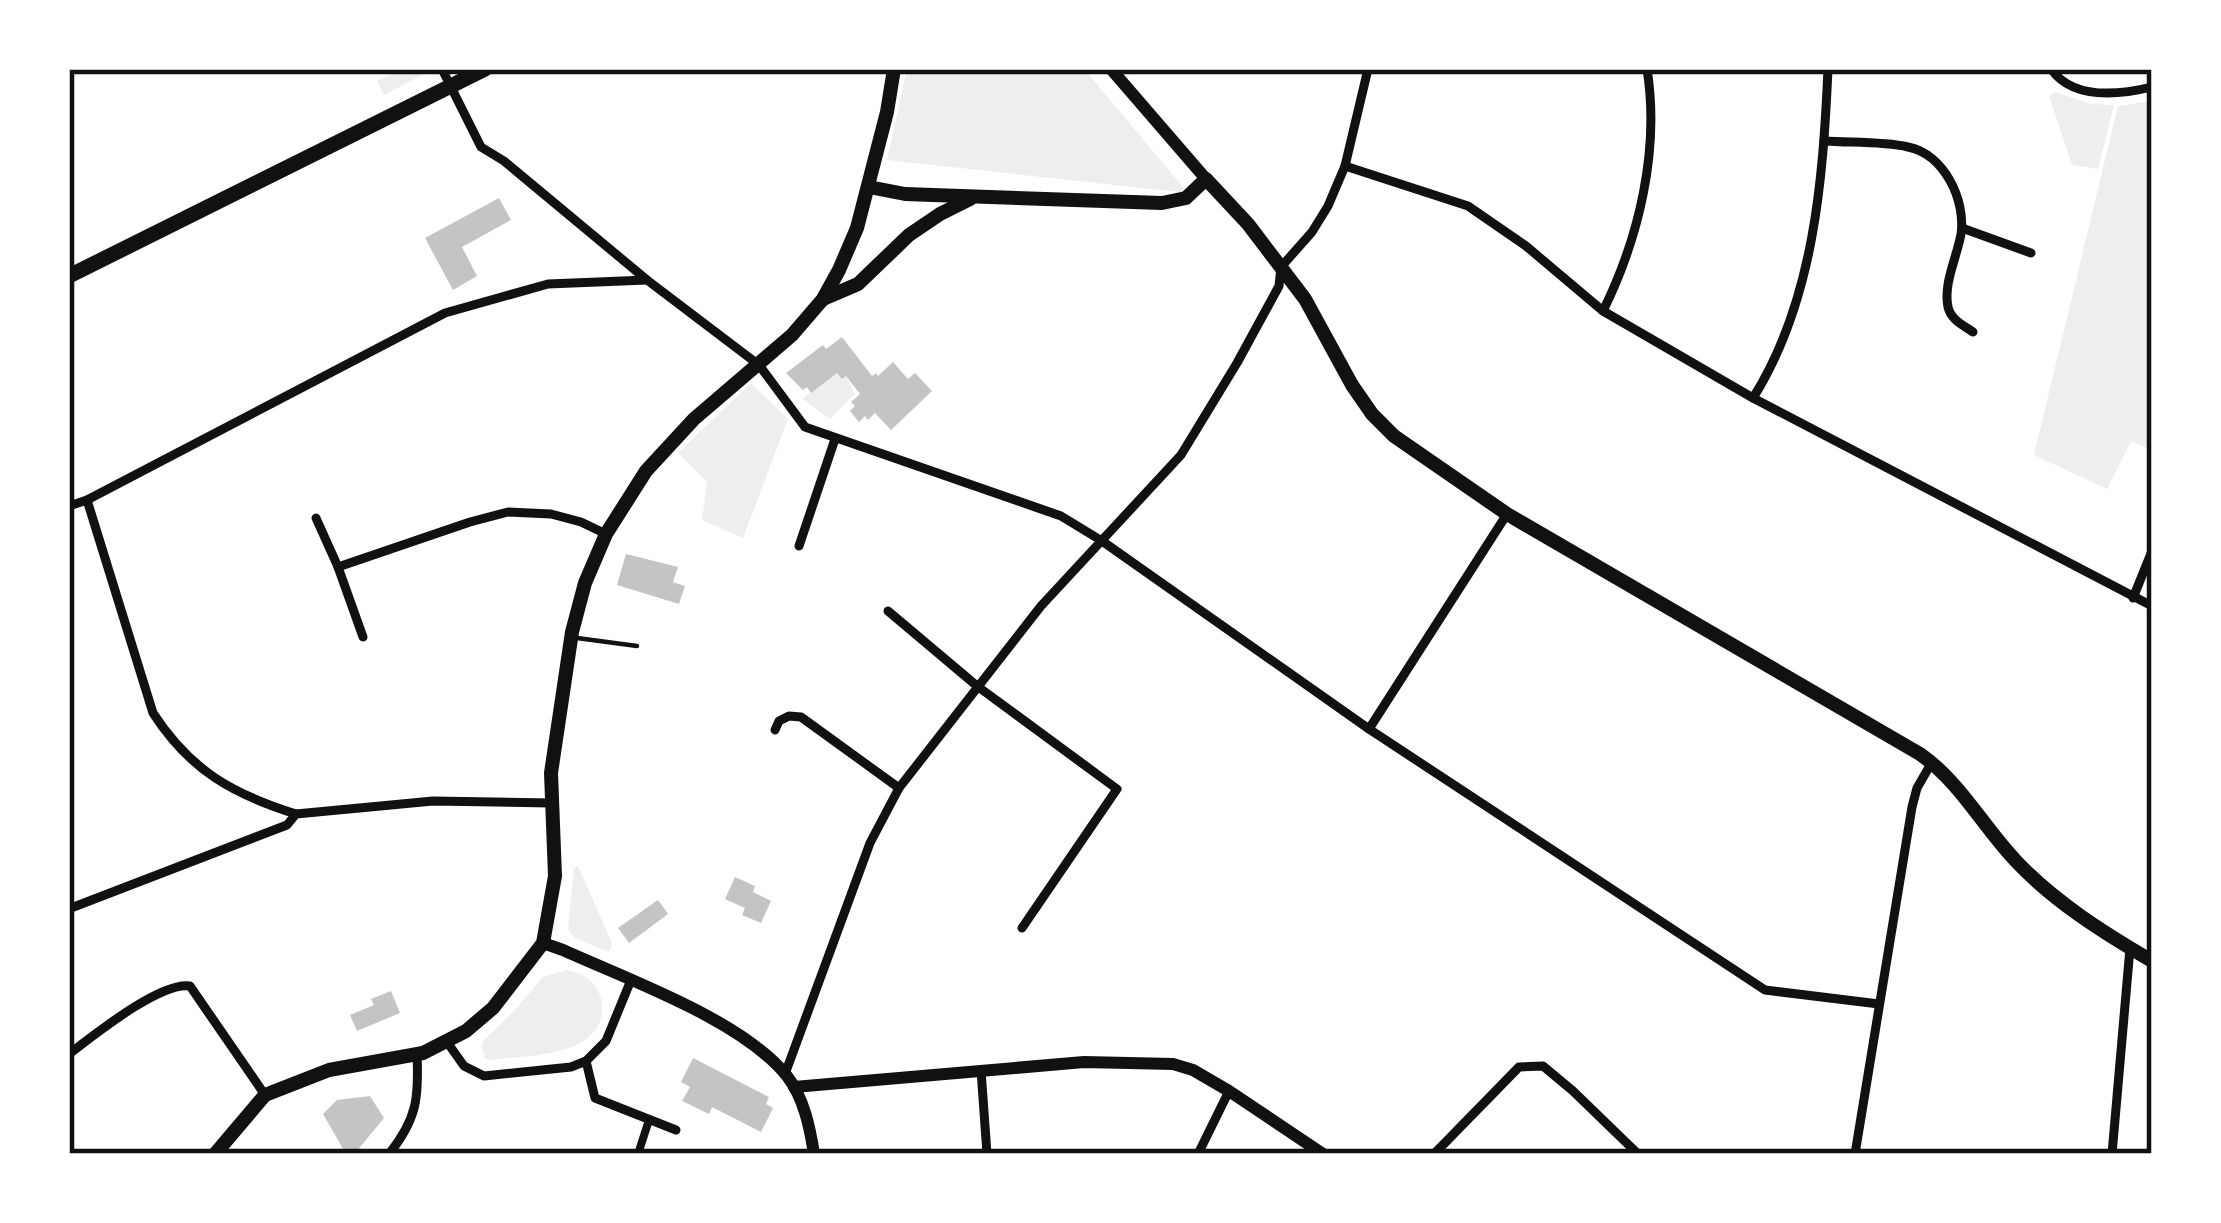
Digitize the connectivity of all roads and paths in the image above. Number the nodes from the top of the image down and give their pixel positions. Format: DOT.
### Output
graph roads {
  1 [pos="442,69"];
  2 [pos="485,69"];
  3 [pos="894,69"];
  4 [pos="1111,69"];
  5 [pos="1368,69"];
  6 [pos="1647,69"];
  7 [pos="1828,69"];
  8 [pos="2051,69"];
  9 [pos="450,87"];
  10 [pos="2152,87"];
  11 [pos="1824,141"];
  12 [pos="1345,166"];
  13 [pos="1206,179"];
  14 [pos="869,187"];
  15 [pos="974,197"];
  16 [pos="1962,228"];
  17 [pos="2031,253"];
  18 [pos="1281,267"];
  19 [pos="69,276"];
  20 [pos="646,280"];
  21 [pos="823,299"];
  22 [pos="1603,311"];
  23 [pos="1973,332"];
  24 [pos="759,365"];
  25 [pos="1753,398"];
  26 [pos="835,439"];
  27 [pos="87,500"];
  28 [pos="69,506"];
  29 [pos="1507,514"];
  30 [pos="316,518"];
  31 [pos="606,534"];
  32 [pos="1102,541"];
  33 [pos="799,546"];
  34 [pos="2152,551"];
  35 [pos="338,567"];
  36 [pos="2134,598"];
  37 [pos="2152,606"];
  38 [pos="888,611"];
  39 [pos="569,634"];
  40 [pos="363,638"];
  41 [pos="637,646"];
  42 [pos="977,686"];
  43 [pos="1369,729"];
  44 [pos="775,730"];
  45 [pos="1932,763"];
  46 [pos="899,788"];
  47 [pos="550,803"];
  48 [pos="296,814"];
  49 [pos="70,907"];
  50 [pos="1022,928"];
  51 [pos="542,943"];
  52 [pos="2130,948"];
  53 [pos="2152,961"];
  54 [pos="631,980"];
  55 [pos="1879,1004"];
  56 [pos="447,1042"];
  57 [pos="69,1054"];
  58 [pos="417,1054"];
  59 [pos="586,1061"];
  60 [pos="981,1070"];
  61 [pos="785,1074"];
  62 [pos="794,1087"];
  63 [pos="1229,1091"];
  64 [pos="265,1095"];
  65 [pos="649,1120"];
  66 [pos="676,1130"];
  67 [pos="215,1154"];
  68 [pos="391,1154"];
  69 [pos="638,1154"];
  70 [pos="814,1154"];
  71 [pos="987,1154"];
  72 [pos="1198,1154"];
  73 [pos="1323,1154"];
  74 [pos="1434,1154"];
  75 [pos="1638,1154"];
  76 [pos="1855,1154"];
  77 [pos="2113,1154"];
  1 -- 9 [label="street"];
  2 -- 9 [label="main road"];
  3 -- 14 [label="main road"];
  4 -- 13 [label="street"];
  5 -- 12 [label="street"];
  6 -- 22 [label="street"];
  7 -- 11 [label="street"];
  8 -- 10 [label="street"];
  9 -- 19 [label="main road"];
  9 -- 20 [label="street"];
  11 -- 16 [label="street"];
  11 -- 25 [label="street"];
  12 -- 18 [label="street"];
  12 -- 22 [label="street"];
  13 -- 15 [label="main road"];
  13 -- 18 [label="main road"];
  14 -- 15 [label="main road"];
  14 -- 21 [label="main road"];
  15 -- 21 [label="main road"];
  16 -- 17 [label="street"];
  16 -- 23 [label="street"];
  18 -- 29 [label="main road"];
  18 -- 32 [label="street"];
  20 -- 24 [label="street"];
  20 -- 27 [label="street"];
  21 -- 24 [label="main road"];
  22 -- 25 [label="street"];
  24 -- 26 [label="street"];
  24 -- 31 [label="main road"];
  25 -- 36 [label="street"];
  26 -- 32 [label="street"];
  26 -- 33 [label="street"];
  27 -- 28 [label="street"];
  27 -- 48 [label="street"];
  29 -- 43 [label="street"];
  29 -- 45 [label="main road"];
  30 -- 35 [label="street"];
  31 -- 35 [label="street"];
  31 -- 39 [label="main road"];
  32 -- 42 [label="street"];
  32 -- 43 [label="street"];
  34 -- 36 [label="street"];
  35 -- 40 [label="street"];
  36 -- 37 [label="street"];
  38 -- 42 [label="street"];
  39 -- 41 [label="lane"];
  39 -- 47 [label="main road"];
  42 -- 46 [label="street"];
  42 -- 50 [label="street"];
  43 -- 55 [label="street"];
  44 -- 46 [label="street"];
  45 -- 52 [label="main road"];
  45 -- 55 [label="street"];
  46 -- 61 [label="street"];
  47 -- 48 [label="street"];
  47 -- 51 [label="main road"];
  48 -- 49 [label="street"];
  51 -- 54 [label="street"];
  51 -- 56 [label="main road"];
  52 -- 53 [label="main road"];
  52 -- 77 [label="street"];
  54 -- 59 [label="street"];
  54 -- 61 [label="street"];
  55 -- 76 [label="street"];
  56 -- 58 [label="main road"];
  56 -- 59 [label="street"];
  57 -- 64 [label="street"];
  58 -- 64 [label="main road"];
  58 -- 68 [label="street"];
  59 -- 65 [label="street"];
  60 -- 62 [label="street"];
  60 -- 63 [label="street"];
  60 -- 71 [label="street"];
  61 -- 62 [label="street"];
  62 -- 70 [label="street"];
  63 -- 72 [label="street"];
  63 -- 73 [label="street"];
  64 -- 67 [label="main road"];
  65 -- 66 [label="street"];
  65 -- 69 [label="street"];
  74 -- 75 [label="street"];
}
